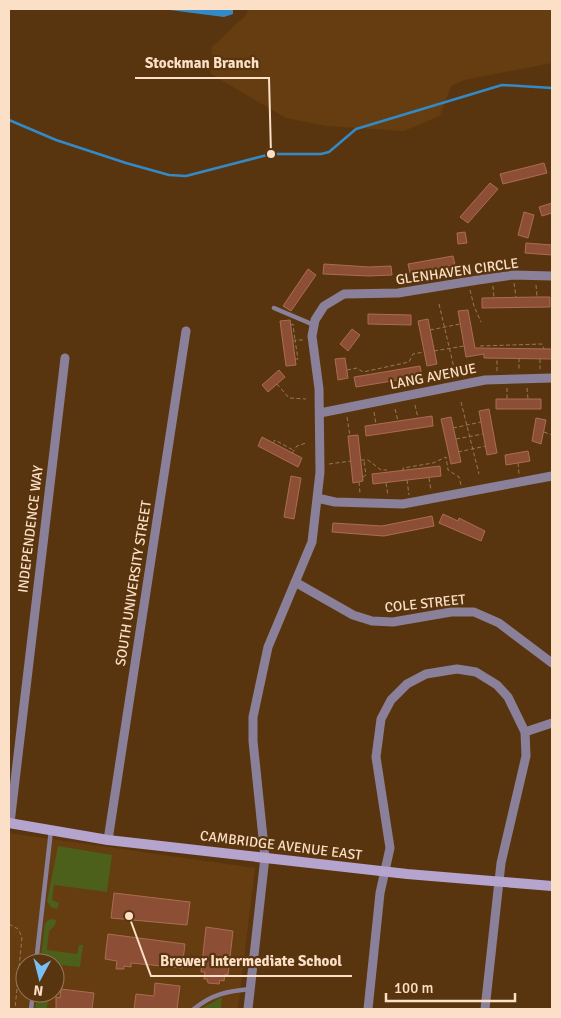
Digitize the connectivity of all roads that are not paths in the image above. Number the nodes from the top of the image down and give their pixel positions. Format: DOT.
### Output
graph roads {
  1 [pos="552,276"];
  2 [pos="274,308"];
  3 [pos="314,325"];
  4 [pos="186,331"];
  5 [pos="64,358"];
  6 [pos="552,378"];
  7 [pos="320,413"];
  8 [pos="552,466"];
  9 [pos="551,476"];
  10 [pos="317,498"];
  11 [pos="295,582"];
  12 [pos="552,663"];
  13 [pos="552,723"];
  14 [pos="525,732"];
  15 [pos="9,823"];
  16 [pos="51,830"];
  17 [pos="108,840"];
  18 [pos="265,857"];
  19 [pos="385,871"];
  20 [pos="498,882"];
  21 [pos="552,886"];
  22 [pos="37,953"];
  23 [pos="251,989"];
  24 [pos="194,1009"];
  25 [pos="248,1009"];
  26 [pos="368,1009"];
  27 [pos="485,1009"];
  1 -- 3 [label="street, GLENHAVEN CIRCLE"];
  2 -- 3 [label="lane"];
  3 -- 7 [label="street"];
  4 -- 17 [label="street, SOUTH UNIVERSITY STREET"];
  5 -- 15 [label="street, INDEPENDENCE WAY"];
  6 -- 7 [label="street, LANG AVENUE"];
  7 -- 10 [label="street"];
  8 -- 9 [label="street"];
  9 -- 10 [label="street"];
  10 -- 11 [label="street"];
  11 -- 12 [label="street, COLE STREET"];
  11 -- 18 [label="street"];
  13 -- 14 [label="street"];
  14 -- 19 [label="street"];
  14 -- 20 [label="street"];
  15 -- 16 [label="main road, CAMBRIDGE AVENUE EAST"];
  16 -- 17 [label="main road, CAMBRIDGE AVENUE EAST"];
  16 -- 22 [label="lane"];
  17 -- 18 [label="main road, CAMBRIDGE AVENUE EAST"];
  18 -- 19 [label="main road, CAMBRIDGE AVENUE EAST"];
  18 -- 23 [label="street"];
  19 -- 20 [label="main road, CAMBRIDGE AVENUE EAST"];
  19 -- 26 [label="street"];
  20 -- 21 [label="main road, CAMBRIDGE AVENUE EAST"];
  20 -- 27 [label="street"];
  23 -- 24 [label="lane"];
  23 -- 25 [label="street"];
}
